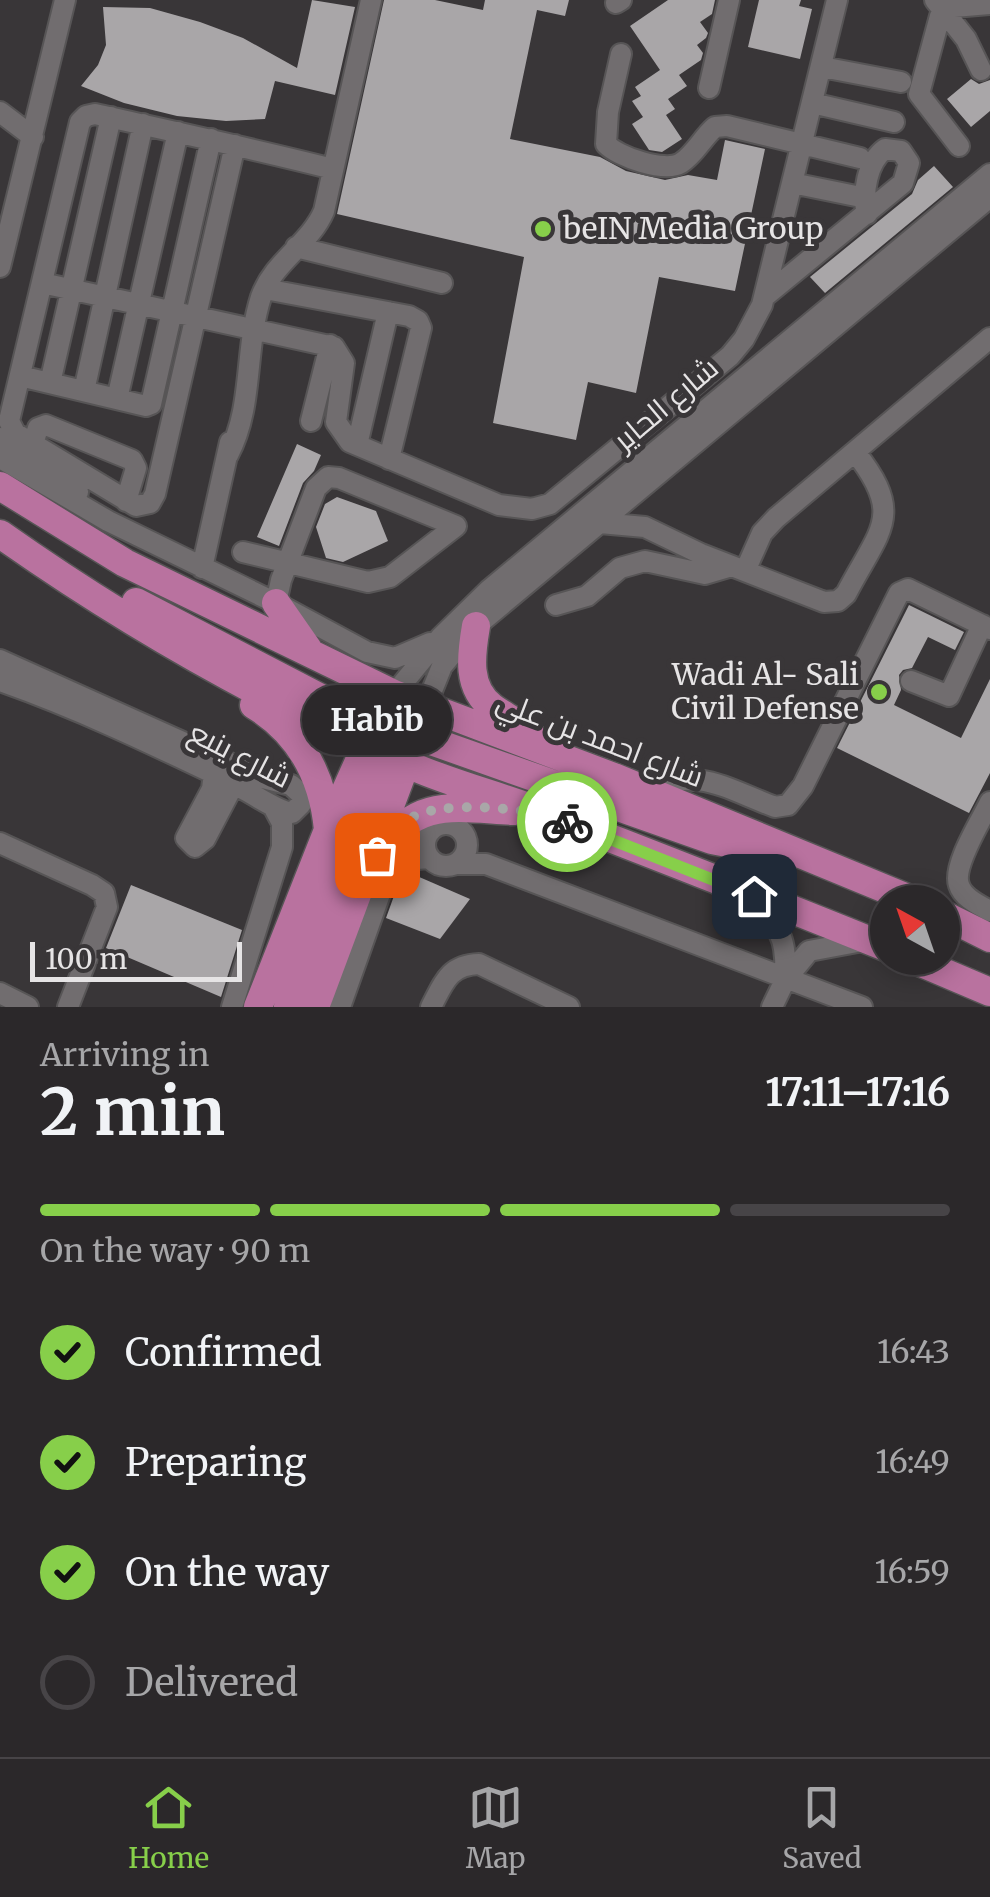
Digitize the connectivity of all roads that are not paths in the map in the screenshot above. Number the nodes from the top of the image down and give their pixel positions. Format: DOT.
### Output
graph roads {
  1 [pos="65,0"];
  2 [pos="370,0"];
  3 [pos="728,0"];
  4 [pos="837,0"];
  5 [pos="990,4"];
  6 [pos="939,6"];
  7 [pos="621,54"];
  8 [pos="985,62"];
  9 [pos="822,67"];
  10 [pos="901,82"];
  11 [pos="709,88"];
  12 [pos="812,104"];
  13 [pos="0,112"];
  14 [pos="111,117"];
  15 [pos="894,122"];
  16 [pos="143,124"];
  17 [pos="178,132"];
  18 [pos="33,137"];
  19 [pos="212,140"];
  20 [pos="802,142"];
  21 [pos="235,145"];
  22 [pos="959,146"];
  23 [pos="860,158"];
  24 [pos="333,169"];
  25 [pos="990,174"];
  26 [pos="792,183"];
  27 [pos="990,198"];
  28 [pos="296,246"];
  29 [pos="1,259"];
  30 [pos="773,261"];
  31 [pos="807,264"];
  32 [pos="42,284"];
  33 [pos="442,284"];
  34 [pos="265,288"];
  35 [pos="72,289"];
  36 [pos="105,296"];
  37 [pos="764,297"];
  38 [pos="138,304"];
  39 [pos="174,311"];
  40 [pos="388,312"];
  41 [pos="196,316"];
  42 [pos="254,328"];
  43 [pos="990,338"];
  44 [pos="330,346"];
  45 [pos="20,376"];
  46 [pos="50,383"];
  47 [pos="84,391"];
  48 [pos="116,400"];
  49 [pos="311,421"];
  50 [pos="72,436"];
  51 [pos="0,438"];
  52 [pos="33,444"];
  53 [pos="357,445"];
  54 [pos="105,449"];
  55 [pos="855,452"];
  56 [pos="0,458"];
  57 [pos="389,459"];
  58 [pos="64,463"];
  59 [pos="95,482"];
  60 [pos="0,486"];
  61 [pos="644,486"];
  62 [pos="126,501"];
  63 [pos="108,521"];
  64 [pos="600,523"];
  65 [pos="645,527"];
  66 [pos="0,534"];
  67 [pos="24,550"];
  68 [pos="242,552"];
  69 [pos="289,564"];
  70 [pos="202,568"];
  71 [pos="738,568"];
  72 [pos="84,590"];
  73 [pos="276,603"];
  74 [pos="556,605"];
  75 [pos="476,626"];
  76 [pos="986,627"];
  77 [pos="440,638"];
  78 [pos="308,650"];
  79 [pos="0,660"];
  80 [pos="0,680"];
  81 [pos="911,681"];
  82 [pos="425,708"];
  83 [pos="109,716"];
  84 [pos="392,732"];
  85 [pos="540,748"];
  86 [pos="214,774"];
  87 [pos="238,776"];
  88 [pos="641,788"];
  89 [pos="990,802"];
  90 [pos="275,810"];
  91 [pos="547,814"];
  92 [pos="328,830"];
  93 [pos="773,840"];
  94 [pos="0,843"];
  95 [pos="461,855"];
  96 [pos="429,858"];
  97 [pos="364,874"];
  98 [pos="724,885"];
  99 [pos="877,885"];
  100 [pos="990,912"];
  101 [pos="960,916"];
  102 [pos="960,922"];
  103 [pos="990,938"];
  104 [pos="870,941"];
  105 [pos="870,945"];
  106 [pos="271,972"];
  107 [pos="950,975"];
  108 [pos="785,980"];
  109 [pos="990,992"];
  110 [pos="0,994"];
  111 [pos="28,1007"];
  112 [pos="68,1007"];
  113 [pos="232,1007"];
  114 [pos="244,1007"];
  115 [pos="258,1007"];
  116 [pos="288,1007"];
  117 [pos="315,1007"];
  118 [pos="340,1007"];
  119 [pos="431,1007"];
  120 [pos="569,1007"];
  121 [pos="772,1007"];
  122 [pos="862,1007"];
  1 -- 18 [label="street"];
  2 -- 24 [label="street"];
  3 -- 11 [label="street"];
  4 -- 9 [label="street"];
  5 -- 6 [label="street"];
  6 -- 8 [label="street"];
  6 -- 22 [label="street"];
  7 -- 20 [label="street"];
  9 -- 10 [label="street"];
  9 -- 12 [label="street"];
  12 -- 15 [label="street"];
  12 -- 20 [label="street"];
  13 -- 18 [label="street"];
  14 -- 16 [label="street"];
  14 -- 32 [label="street"];
  14 -- 35 [label="street"];
  16 -- 17 [label="street"];
  16 -- 36 [label="street"];
  17 -- 19 [label="street"];
  17 -- 38 [label="street"];
  18 -- 29 [label="street"];
  19 -- 21 [label="street"];
  19 -- 39 [label="street"];
  20 -- 23 [label="street"];
  20 -- 26 [label="street"];
  21 -- 24 [label="street"];
  21 -- 41 [label="street"];
  24 -- 28 [label="street"];
  25 -- 77 [label="street, شارع الحاير"];
  26 -- 30 [label="street"];
  26 -- 31 [label="street"];
  27 -- 61 [label="street, شارع الحاير"];
  28 -- 33 [label="street"];
  28 -- 34 [label="street"];
  30 -- 31 [label="street"];
  30 -- 37 [label="street"];
  31 -- 37 [label="street"];
  32 -- 35 [label="street"];
  32 -- 45 [label="street"];
  34 -- 40 [label="street"];
  34 -- 42 [label="street"];
  35 -- 36 [label="street"];
  35 -- 46 [label="street"];
  36 -- 38 [label="street"];
  36 -- 47 [label="street"];
  37 -- 57 [label="street"];
  38 -- 39 [label="street"];
  38 -- 48 [label="street"];
  39 -- 41 [label="street"];
  39 -- 48 [label="street"];
  40 -- 53 [label="street"];
  40 -- 57 [label="street"];
  41 -- 42 [label="street"];
  41 -- 62 [label="street"];
  42 -- 44 [label="street"];
  42 -- 70 [label="street"];
  43 -- 55 [label="street"];
  44 -- 49 [label="street"];
  44 -- 53 [label="street"];
  45 -- 46 [label="street"];
  45 -- 52 [label="street"];
  46 -- 47 [label="street"];
  47 -- 48 [label="street"];
  50 -- 52 [label="street"];
  50 -- 54 [label="street"];
  50 -- 58 [label="street"];
  51 -- 63 [label="street"];
  52 -- 58 [label="street"];
  53 -- 57 [label="street"];
  54 -- 59 [label="street"];
  54 -- 62 [label="street"];
  55 -- 71 [label="street"];
  55 -- 71 [label="street"];
  56 -- 63 [label="street"];
  58 -- 59 [label="street"];
  59 -- 62 [label="street"];
  60 -- 78 [label="main road"];
  61 -- 64 [label="street, شارع الحاير"];
  61 -- 65 [label="street"];
  63 -- 70 [label="street"];
  64 -- 65 [label="street"];
  64 -- 75 [label="street, شارع الحاير"];
  65 -- 71 [label="street"];
  66 -- 67 [label="main road"];
  67 -- 72 [label="main road"];
  67 -- 84 [label="main road"];
  68 -- 69 [label="street"];
  69 -- 69 [label="street"];
  69 -- 73 [label="street"];
  70 -- 73 [label="street"];
  71 -- 74 [label="street"];
  72 -- 84 [label="main road"];
  72 -- 92 [label="main road"];
  73 -- 77 [label="street"];
  73 -- 78 [label="main road"];
  75 -- 82 [label="street, شارع الحاير"];
  75 -- 85 [label="main road"];
  76 -- 81 [label="street"];
  76 -- 88 [label="street"];
  77 -- 84 [label="street, شارع الحاير"];
  78 -- 84 [label="main road"];
  79 -- 83 [label="street, شارع ينبع"];
  80 -- 83 [label="street, شارع ينبع"];
  82 -- 84 [label="main road"];
  82 -- 85 [label="main road, شارع احمد بن علي"];
  83 -- 86 [label="street, شارع ينبع"];
  83 -- 87 [label="street, شارع ينبع"];
  84 -- 91 [label="main road"];
  84 -- 92 [label="main road"];
  84 -- 93 [label="main road"];
  84 -- 97 [label="main road"];
  84 -- 116 [label="main road"];
  85 -- 88 [label="main road, شارع احمد بن علي"];
  86 -- 87 [label="street, شارع ينبع"];
  86 -- 87 [label="street"];
  87 -- 90 [label="street, شارع ينبع"];
  87 -- 90 [label="street, شارع ينبع"];
  88 -- 93 [label="main road, شارع احمد بن علي"];
  89 -- 100 [label="street"];
  90 -- 113 [label="street"];
  91 -- 97 [label="main road"];
  91 -- 98 [label="main road"];
  92 -- 106 [label="main road"];
  93 -- 99 [label="main road, شارع احمد بن علي"];
  94 -- 112 [label="street"];
  95 -- 96 [label="street"];
  95 -- 96 [label="street"];
  95 -- 108 [label="street"];
  96 -- 118 [label="street"];
  97 -- 117 [label="main road"];
  98 -- 104 [label="main road"];
  98 -- 108 [label="street"];
  100 -- 101 [label="street"];
  102 -- 103 [label="main road"];
  105 -- 108 [label="street"];
  106 -- 114 [label="main road"];
  106 -- 115 [label="main road"];
  107 -- 109 [label="main road"];
  108 -- 121 [label="street"];
  108 -- 122 [label="street"];
  110 -- 111 [label="street"];
  119 -- 120 [label="street"];
}
